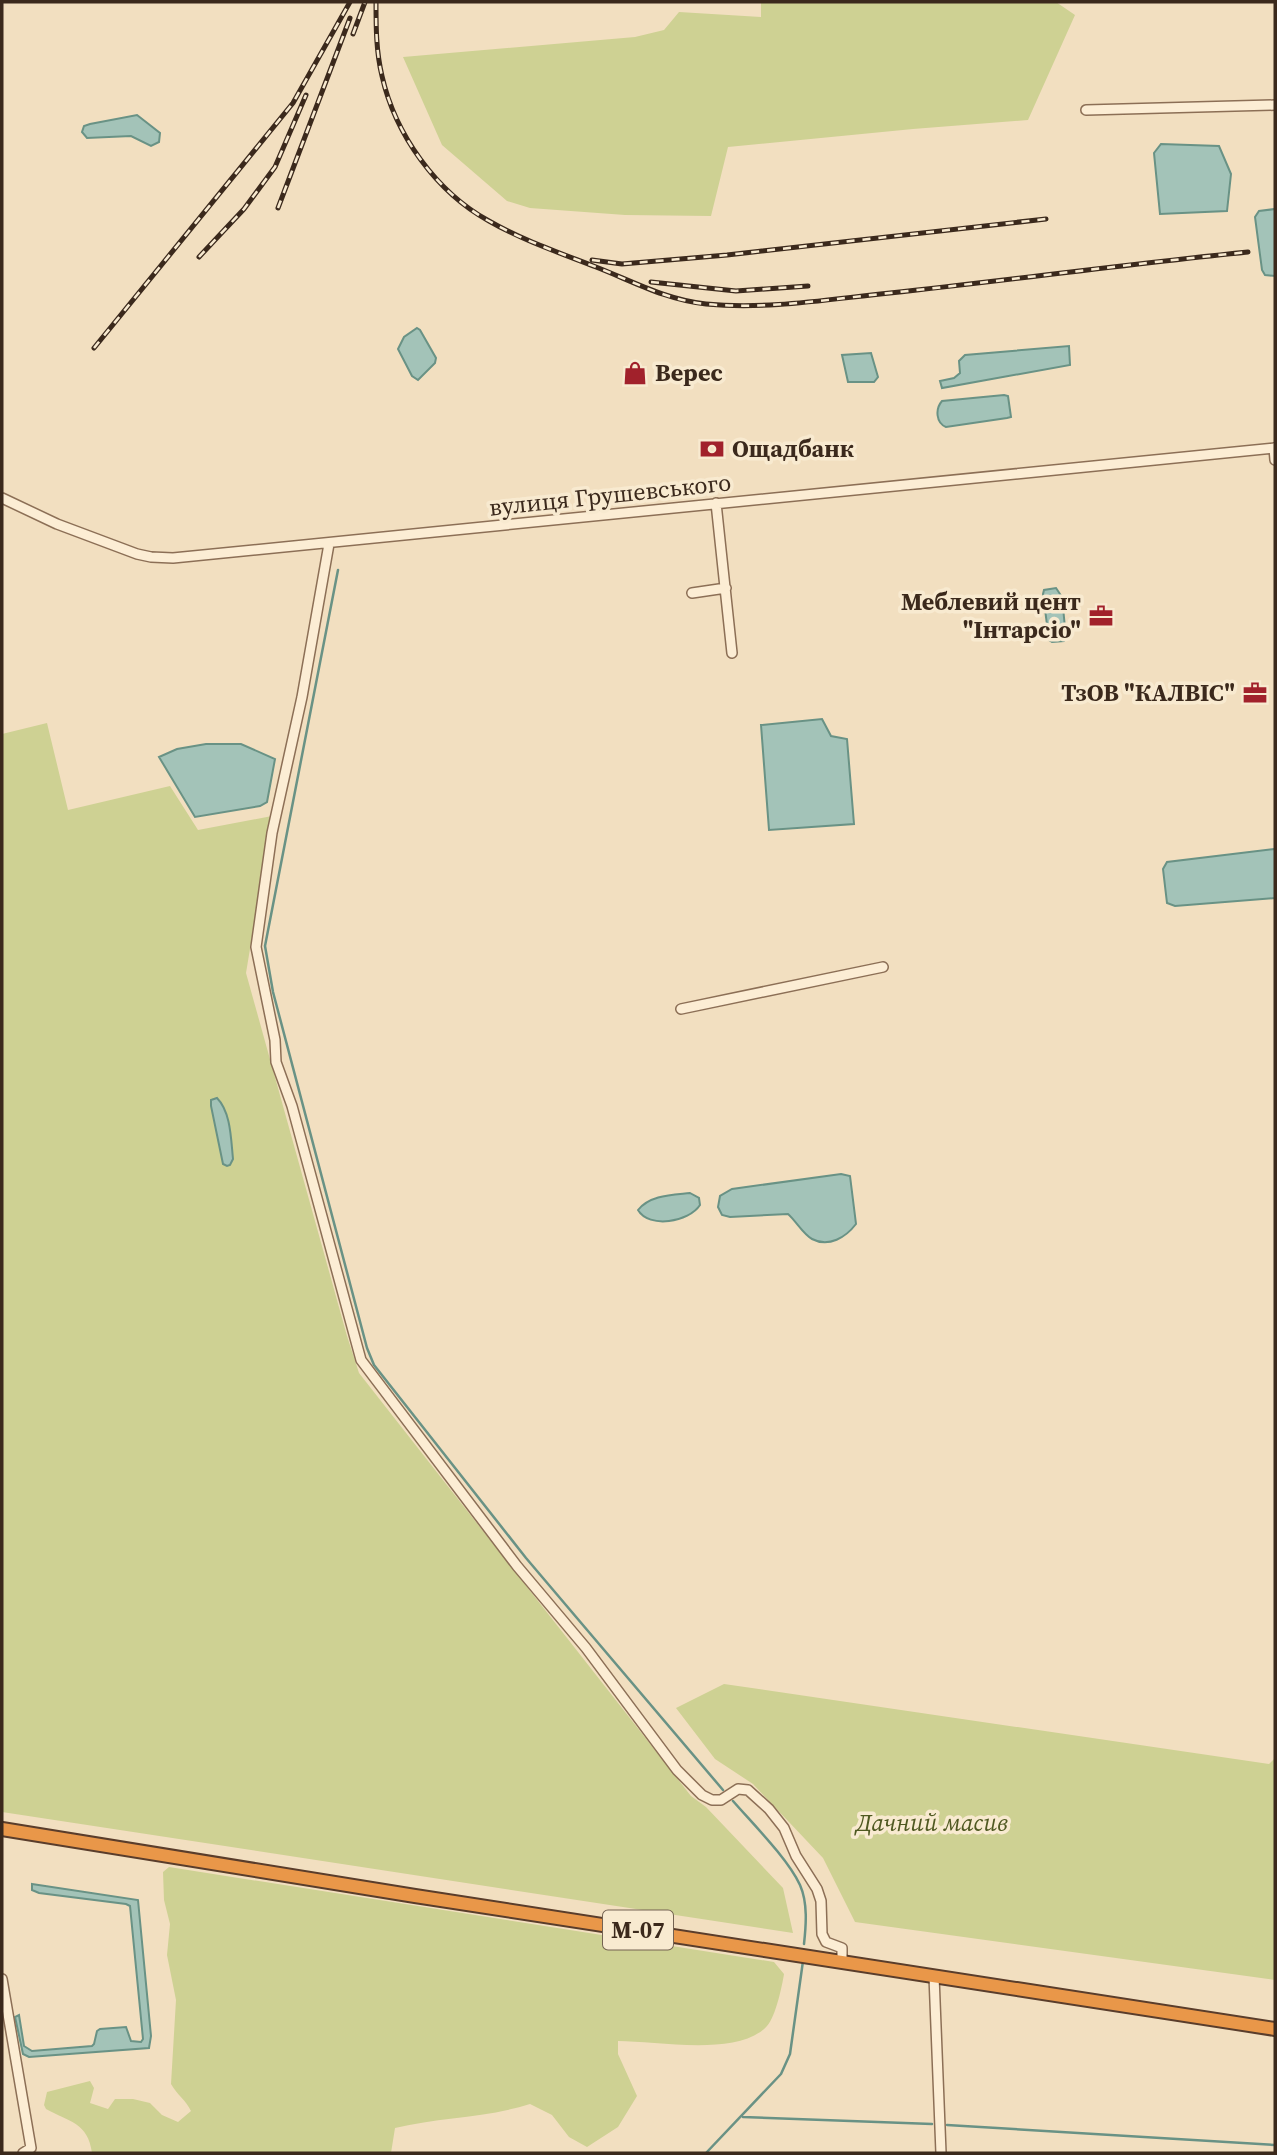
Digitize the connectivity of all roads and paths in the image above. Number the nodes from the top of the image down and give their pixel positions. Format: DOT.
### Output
graph roads {
  1 [pos="1275,105"];
  2 [pos="1086,110"];
  3 [pos="1275,448"];
  4 [pos="1275,460"];
  5 [pos="2,498"];
  6 [pos="716,503"];
  7 [pos="329,544"];
  8 [pos="726,588"];
  9 [pos="692,593"];
  10 [pos="732,653"];
  11 [pos="883,967"];
  12 [pos="681,1009"];
  13 [pos="2,1829"];
  14 [pos="842,1961"];
  15 [pos="934,1976"];
  16 [pos="2,1979"];
  17 [pos="1275,2029"];
  18 [pos="23,2153"];
  19 [pos="941,2153"];
  1 -- 2 [label="street"];
  3 -- 4 [label="street"];
  3 -- 6 [label="street, вулиця Грушевського"];
  5 -- 7 [label="street, вулиця Грушевського"];
  6 -- 7 [label="street, вулиця Грушевського"];
  6 -- 8 [label="street"];
  7 -- 14 [label="street"];
  8 -- 9 [label="street"];
  8 -- 10 [label="street"];
  11 -- 12 [label="street"];
  13 -- 14 [label="highway, М-07"];
  14 -- 15 [label="highway, М-07"];
  15 -- 17 [label="highway, М-07"];
  15 -- 19 [label="street"];
  16 -- 18 [label="street"];
}
